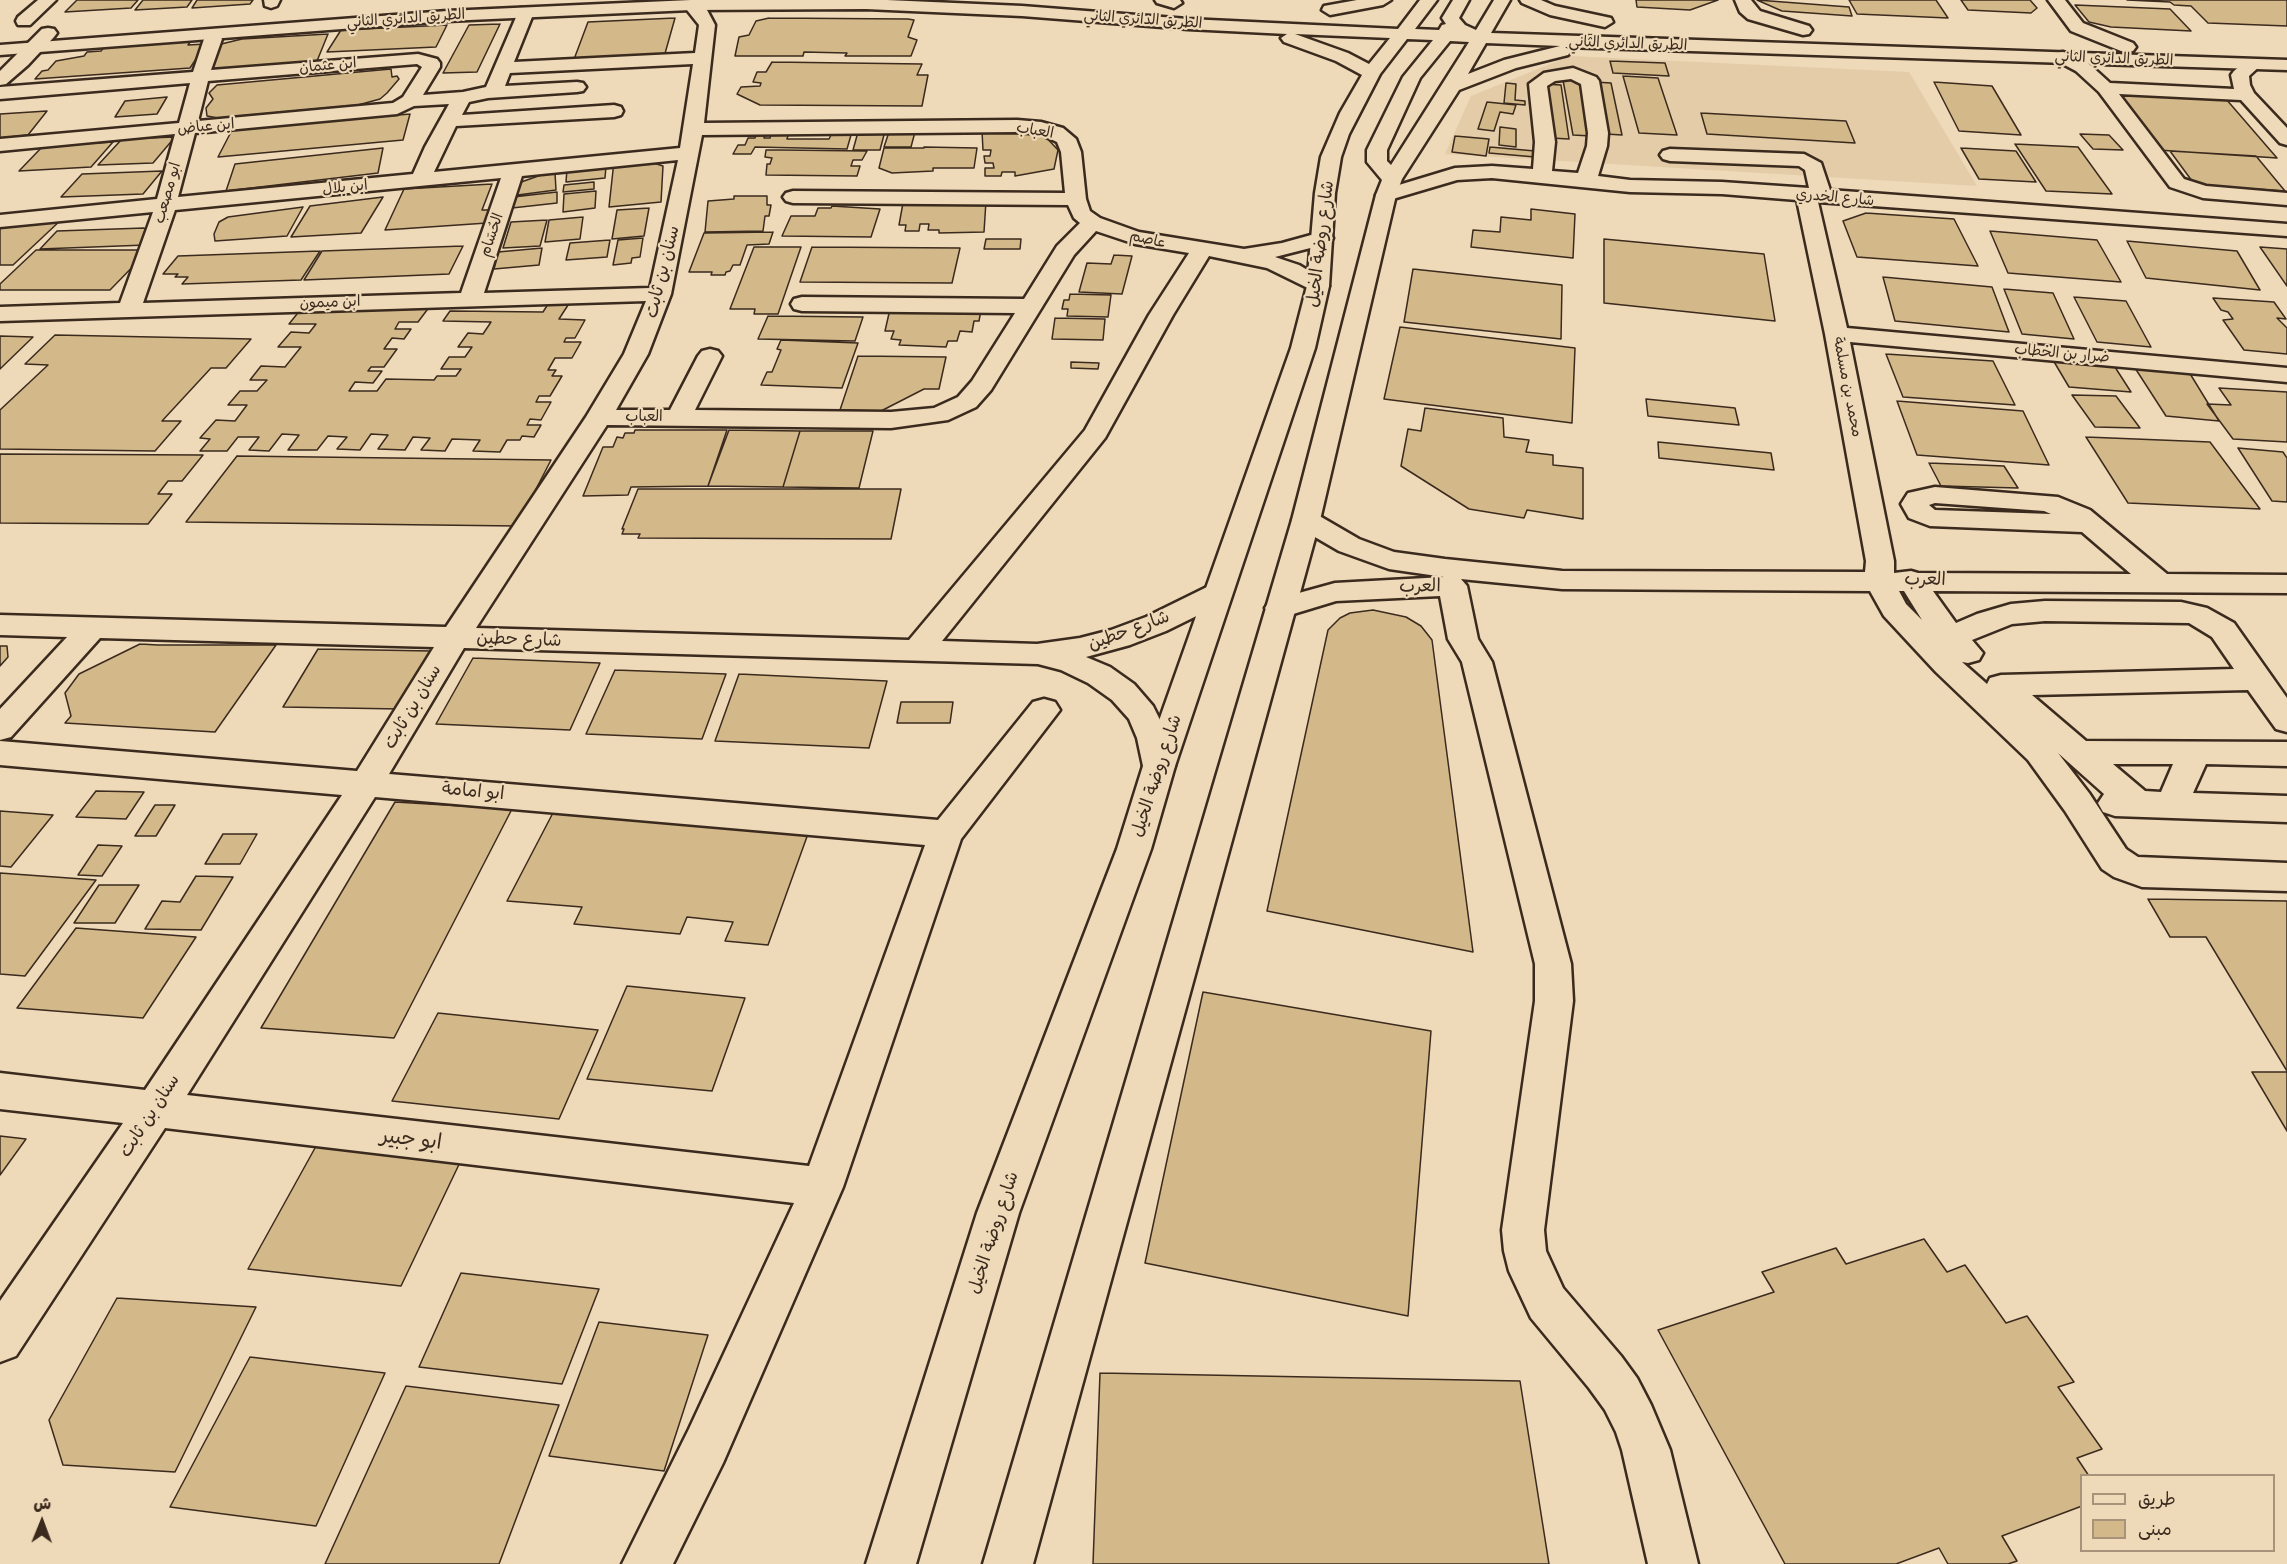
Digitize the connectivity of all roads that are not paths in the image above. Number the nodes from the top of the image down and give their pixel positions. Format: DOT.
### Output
graph roads {
  1 [pos="48,0"];
  2 [pos="546,0"];
  3 [pos="1383,0"];
  4 [pos="1461,0"];
  5 [pos="1502,0"];
  6 [pos="1528,0"];
  7 [pos="1743,0"];
  8 [pos="2056,0"];
  9 [pos="1141,1"];
  10 [pos="1168,2"];
  11 [pos="741,4"];
  12 [pos="1196,4"];
  13 [pos="691,5"];
  14 [pos="526,12"];
  15 [pos="1060,14"];
  16 [pos="1416,17"];
  17 [pos="707,25"];
  18 [pos="1450,26"];
  19 [pos="1245,27"];
  20 [pos="1486,27"];
  21 [pos="2077,27"];
  22 [pos="1745,28"];
  23 [pos="48,33"];
  24 [pos="1895,35"];
  25 [pos="1930,37"];
  26 [pos="213,39"];
  27 [pos="7,41"];
  28 [pos="102,43"];
  29 [pos="1601,43"];
  30 [pos="2058,45"];
  31 [pos="2127,47"];
  32 [pos="33,49"];
  33 [pos="2287,52"];
  34 [pos="703,58"];
  35 [pos="2253,64"];
  36 [pos="2287,65"];
  37 [pos="15,68"];
  38 [pos="503,68"];
  39 [pos="1372,73"];
  40 [pos="200,78"];
  41 [pos="590,86"];
  42 [pos="1452,86"];
  43 [pos="4,88"];
  44 [pos="2105,88"];
  45 [pos="489,93"];
  46 [pos="2246,95"];
  47 [pos="463,98"];
  48 [pos="410,101"];
  49 [pos="614,111"];
  50 [pos="450,121"];
  51 [pos="186,129"];
  52 [pos="694,129"];
  53 [pos="2287,140"];
  54 [pos="1545,142"];
  55 [pos="0,145"];
  56 [pos="1597,146"];
  57 [pos="690,153"];
  58 [pos="1670,155"];
  59 [pos="1739,156"];
  60 [pos="513,171"];
  61 [pos="1542,176"];
  62 [pos="421,180"];
  63 [pos="1586,180"];
  64 [pos="1389,187"];
  65 [pos="1746,190"];
  66 [pos="2193,190"];
  67 [pos="1814,196"];
  68 [pos="793,197"];
  69 [pos="1076,199"];
  70 [pos="2287,199"];
  71 [pos="166,205"];
  72 [pos="0,221"];
  73 [pos="1093,222"];
  74 [pos="2215,225"];
  75 [pos="2287,230"];
  76 [pos="1322,238"];
  77 [pos="1202,250"];
  78 [pos="1235,254"];
  79 [pos="1318,286"];
  80 [pos="660,294"];
  81 [pos="471,298"];
  82 [pos="802,304"];
  83 [pos="1031,306"];
  84 [pos="129,311"];
  85 [pos="0,314"];
  86 [pos="1838,334"];
  87 [pos="710,356"];
  88 [pos="2287,375"];
  89 [pos="598,417"];
  90 [pos="679,417"];
  91 [pos="1306,520"];
  92 [pos="2090,524"];
  93 [pos="1562,580"];
  94 [pos="1879,580"];
  95 [pos="1911,580"];
  96 [pos="2160,583"];
  97 [pos="2287,584"];
  98 [pos="1461,586"];
  99 [pos="1217,594"];
  100 [pos="1280,608"];
  101 [pos="0,625"];
  102 [pos="93,627"];
  103 [pos="1952,637"];
  104 [pos="454,639"];
  105 [pos="917,651"];
  106 [pos="1037,654"];
  107 [pos="2257,679"];
  108 [pos="2001,686"];
  109 [pos="1044,710"];
  110 [pos="2287,721"];
  111 [pos="0,729"];
  112 [pos="2192,752"];
  113 [pos="0,753"];
  114 [pos="2287,754"];
  115 [pos="1159,766"];
  116 [pos="2072,779"];
  117 [pos="367,783"];
  118 [pos="2137,804"];
  119 [pos="2171,805"];
  120 [pos="2287,809"];
  121 [pos="946,834"];
  122 [pos="2287,877"];
  123 [pos="0,1091"];
  124 [pos="154,1111"];
  125 [pos="822,1187"];
  126 [pos="0,1340"];
  127 [pos="647,1564"];
  128 [pos="891,1564"];
  129 [pos="1008,1564"];
  130 [pos="1673,1564"];
  1 -- 27 [label="street"];
  2 -- 23 [label="street, الطريق الدائري الثاني"];
  3 -- 16 [label="street, الطريق الدائري الثاني"];
  4 -- 18 [label="street"];
  5 -- 20 [label="street"];
  6 -- 20 [label="street, الطريق الدائري الثاني"];
  7 -- 22 [label="street"];
  8 -- 21 [label="street"];
  9 -- 10 [label="street, الطريق الدائري الثاني"];
  10 -- 12 [label="street, الطريق الدائري الثاني"];
  11 -- 13 [label="street, الطريق الدائري الثاني"];
  11 -- 15 [label="street, الطريق الدائري الثاني"];
  11 -- 17 [label="street"];
  13 -- 14 [label="street, الطريق الدائري الثاني"];
  13 -- 17 [label="street"];
  14 -- 28 [label="street, الطريق الدائري الثاني"];
  14 -- 38 [label="street"];
  15 -- 16 [label="street"];
  15 -- 19 [label="street, الطريق الدائري الثاني"];
  16 -- 18 [label="street, الطريق الدائري الثاني"];
  16 -- 18 [label="street"];
  16 -- 19 [label="street, الطريق الدائري الثاني"];
  16 -- 39 [label="street, شارع روضة الخيل"];
  17 -- 34 [label="street, سنان بن ثابت"];
  18 -- 20 [label="street, الطريق الدائري الثاني"];
  18 -- 64 [label="street"];
  19 -- 39 [label="street"];
  20 -- 25 [label="street"];
  20 -- 29 [label="street, الطريق الدائري الثاني"];
  20 -- 42 [label="street"];
  21 -- 30 [label="street"];
  21 -- 31 [label="street"];
  23 -- 27 [label="street, الطريق الدائري الثاني"];
  23 -- 32 [label="street"];
  24 -- 25 [label="street, الطريق الدائري الثاني"];
  25 -- 30 [label="street, الطريق الدائري الثاني"];
  26 -- 40 [label="street, ابو مصعب"];
  27 -- 32 [label="street, الطريق الدائري الثاني"];
  28 -- 32 [label="street, الطريق الدائري الثاني"];
  28 -- 37 [label="street"];
  29 -- 30 [label="street, الطريق الدائري الثاني"];
  29 -- 42 [label="street"];
  30 -- 31 [label="street, الطريق الدائري الثاني"];
  30 -- 35 [label="street, الطريق الدائري الثاني"];
  30 -- 44 [label="street"];
  31 -- 33 [label="street, الطريق الدائري الثاني"];
  32 -- 37 [label="street"];
  34 -- 38 [label="street"];
  34 -- 52 [label="street, سنان بن ثابت"];
  35 -- 36 [label="street, الطريق الدائري الثاني"];
  35 -- 46 [label="street"];
  37 -- 43 [label="street"];
  38 -- 45 [label="street"];
  39 -- 76 [label="street, شارع روضة الخيل"];
  40 -- 43 [label="street, ابن عثمان"];
  40 -- 48 [label="street, ابن عثمان"];
  40 -- 51 [label="street, ابو مصعب"];
  41 -- 45 [label="street"];
  42 -- 64 [label="street"];
  44 -- 46 [label="street"];
  44 -- 66 [label="street"];
  45 -- 47 [label="street"];
  46 -- 53 [label="street"];
  47 -- 48 [label="street"];
  47 -- 50 [label="street"];
  48 -- 51 [label="street, ابن عياض"];
  49 -- 50 [label="street"];
  50 -- 62 [label="street"];
  51 -- 55 [label="street, ابن عياض"];
  51 -- 71 [label="street, ابو مصعب"];
  52 -- 57 [label="street, سنان بن ثابت"];
  52 -- 69 [label="street, العباب"];
  54 -- 56 [label="street"];
  54 -- 56 [label="street"];
  54 -- 61 [label="street"];
  56 -- 63 [label="street"];
  57 -- 60 [label="street, ابن بلال"];
  57 -- 80 [label="street, سنان بن ثابت"];
  58 -- 59 [label="street"];
  59 -- 65 [label="street"];
  59 -- 67 [label="street, محمد بن مسلمة"];
  60 -- 62 [label="street, ابن بلال"];
  60 -- 81 [label="street, الحُسَام"];
  61 -- 63 [label="street, شارع الخدري"];
  61 -- 64 [label="street, شارع الخدري"];
  62 -- 71 [label="street, ابن بلال"];
  63 -- 65 [label="street, شارع الخدري"];
  64 -- 91 [label="street"];
  65 -- 67 [label="street, شارع الخدري"];
  66 -- 70 [label="street"];
  66 -- 74 [label="street"];
  67 -- 74 [label="street, شارع الخدري"];
  67 -- 86 [label="street, محمد بن مسلمة"];
  68 -- 69 [label="street"];
  69 -- 73 [label="street"];
  71 -- 72 [label="street, ابن بلال"];
  71 -- 84 [label="street, ابو مصعب"];
  73 -- 77 [label="street, عاصم"];
  73 -- 83 [label="street, العباب"];
  74 -- 75 [label="street, شارع الخدري"];
  76 -- 78 [label="street, عاصم"];
  76 -- 79 [label="street, شارع روضة الخيل"];
  77 -- 78 [label="street, عاصم"];
  77 -- 105 [label="street"];
  78 -- 79 [label="street, عاصم"];
  79 -- 99 [label="street, شارع روضة الخيل"];
  80 -- 81 [label="street, ابن ميمون"];
  80 -- 89 [label="street, سنان بن ثابت"];
  81 -- 84 [label="street, ابن ميمون"];
  82 -- 83 [label="street"];
  83 -- 90 [label="street, العباب"];
  84 -- 85 [label="street, ابن ميمون"];
  86 -- 88 [label="street, ضرار بن الخطاب"];
  86 -- 94 [label="street, محمد بن مسلمة"];
  87 -- 90 [label="street"];
  89 -- 90 [label="street, العباب"];
  89 -- 104 [label="street, سنان بن ثابت"];
  91 -- 93 [label="street, العرب"];
  91 -- 100 [label="street"];
  92 -- 92 [label="street"];
  92 -- 96 [label="street"];
  93 -- 94 [label="street, العرب"];
  93 -- 98 [label="street, العرب"];
  94 -- 95 [label="street, العرب"];
  94 -- 116 [label="street"];
  95 -- 96 [label="street, العرب"];
  95 -- 103 [label="street"];
  96 -- 97 [label="street, العرب"];
  98 -- 100 [label="street, العرب"];
  98 -- 130 [label="street"];
  99 -- 106 [label="street, شارع حطين"];
  99 -- 115 [label="street, شارع روضة الخيل"];
  100 -- 129 [label="street"];
  101 -- 102 [label="street, شارع حطين"];
  102 -- 104 [label="street, شارع حطين"];
  102 -- 111 [label="street"];
  103 -- 107 [label="street"];
  103 -- 108 [label="street"];
  104 -- 105 [label="street, شارع حطين"];
  104 -- 117 [label="street, سنان بن ثابت"];
  105 -- 106 [label="street, شارع حطين"];
  106 -- 115 [label="street, شارع حطين"];
  107 -- 108 [label="street"];
  107 -- 110 [label="street"];
  108 -- 116 [label="street"];
  109 -- 121 [label="street"];
  112 -- 114 [label="street"];
  112 -- 116 [label="street"];
  112 -- 119 [label="street"];
  113 -- 117 [label="street, ابو امامة"];
  115 -- 128 [label="street, شارع روضة الخيل"];
  116 -- 118 [label="street"];
  116 -- 118 [label="street"];
  116 -- 122 [label="street"];
  117 -- 121 [label="street, ابو امامة"];
  117 -- 124 [label="street, سنان بن ثابت"];
  118 -- 119 [label="street"];
  119 -- 120 [label="street"];
  121 -- 125 [label="street"];
  123 -- 124 [label="street, ابو جبير"];
  124 -- 125 [label="street, ابو جبير"];
  124 -- 126 [label="street, سنان بن ثابت"];
  125 -- 127 [label="street"];
}
